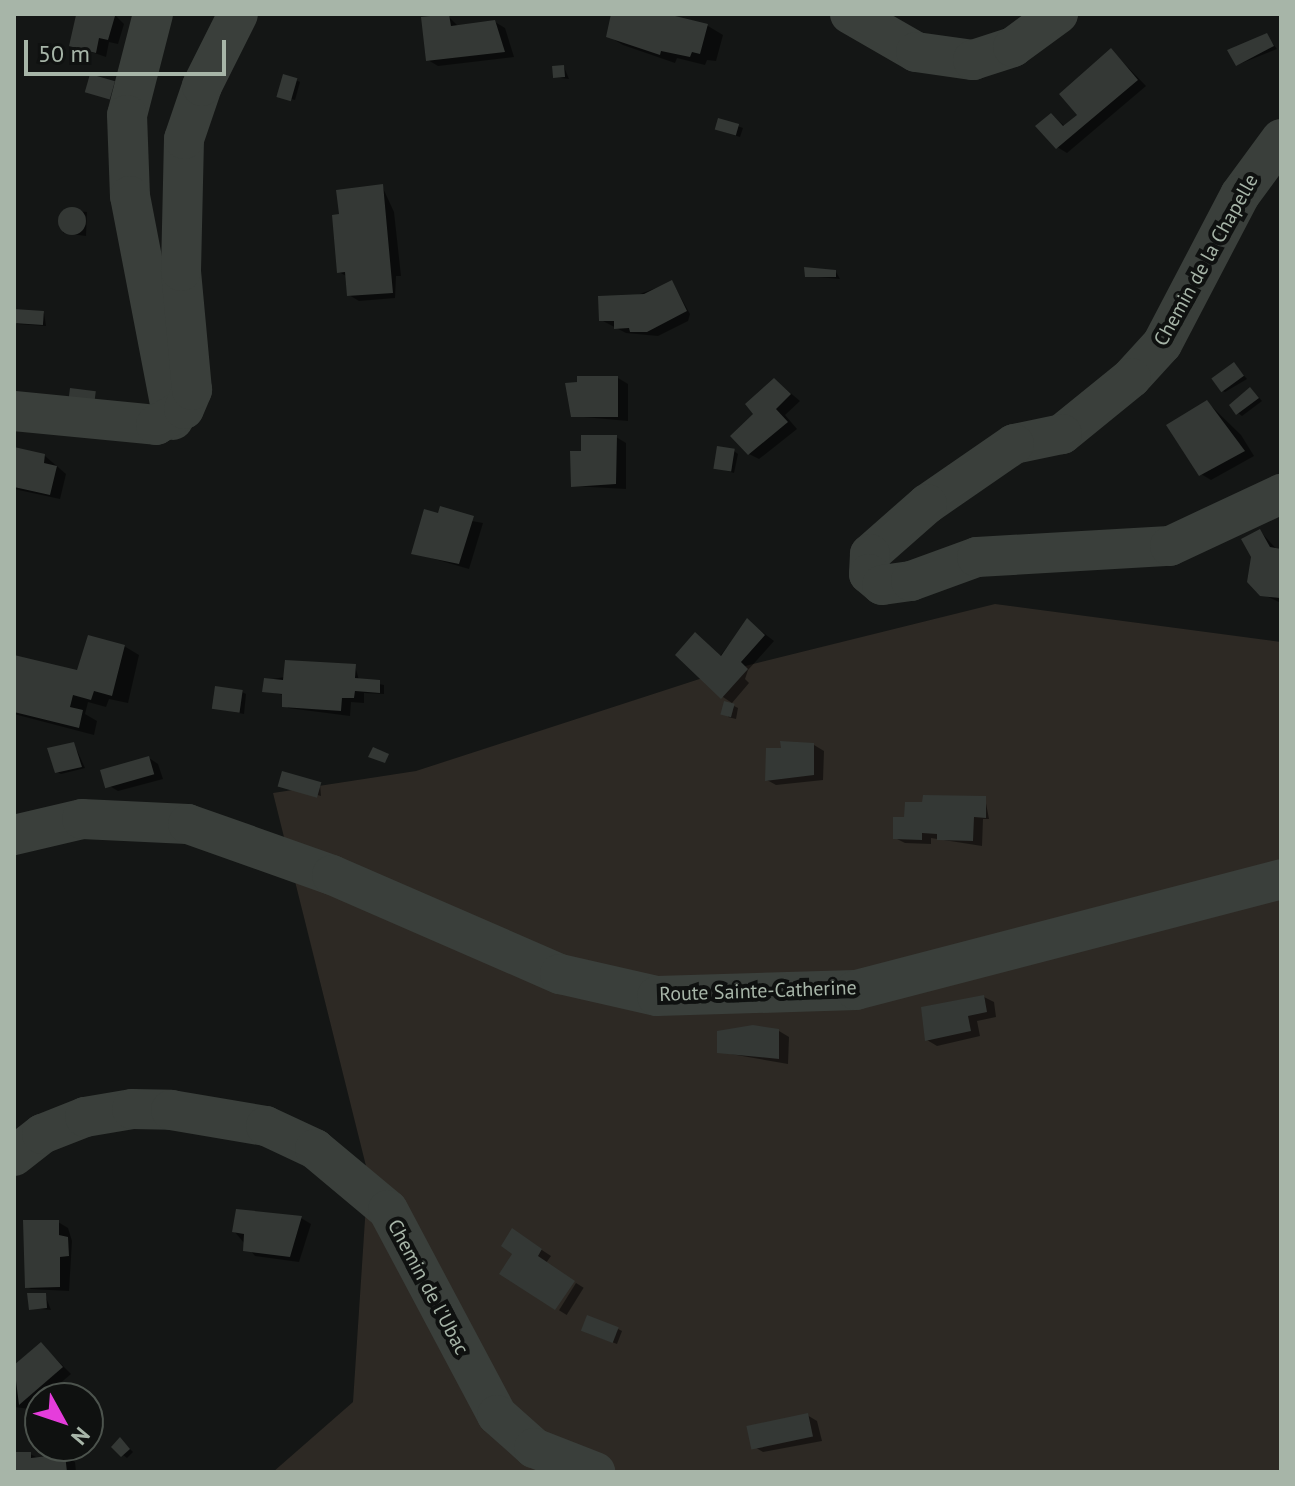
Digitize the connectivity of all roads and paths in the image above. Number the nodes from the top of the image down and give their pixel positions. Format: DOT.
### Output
graph roads {
  1 [pos="153,14"];
  2 [pos="238,14"];
  3 [pos="850,14"];
  4 [pos="1058,14"];
  5 [pos="1281,139"];
  6 [pos="14,411"];
  7 [pos="164,423"];
  8 [pos="1281,494"];
  9 [pos="14,835"];
  10 [pos="1281,879"];
  11 [pos="14,1156"];
  12 [pos="595,1472"];
  1 -- 7 [label="street"];
  2 -- 7 [label="street"];
  3 -- 4 [label="street"];
  5 -- 8 [label="street, Chemin de la Chapelle"];
  6 -- 7 [label="street"];
  9 -- 10 [label="street, Route Sainte-Catherine"];
  11 -- 12 [label="street, Chemin de l'Ubac"];
}
